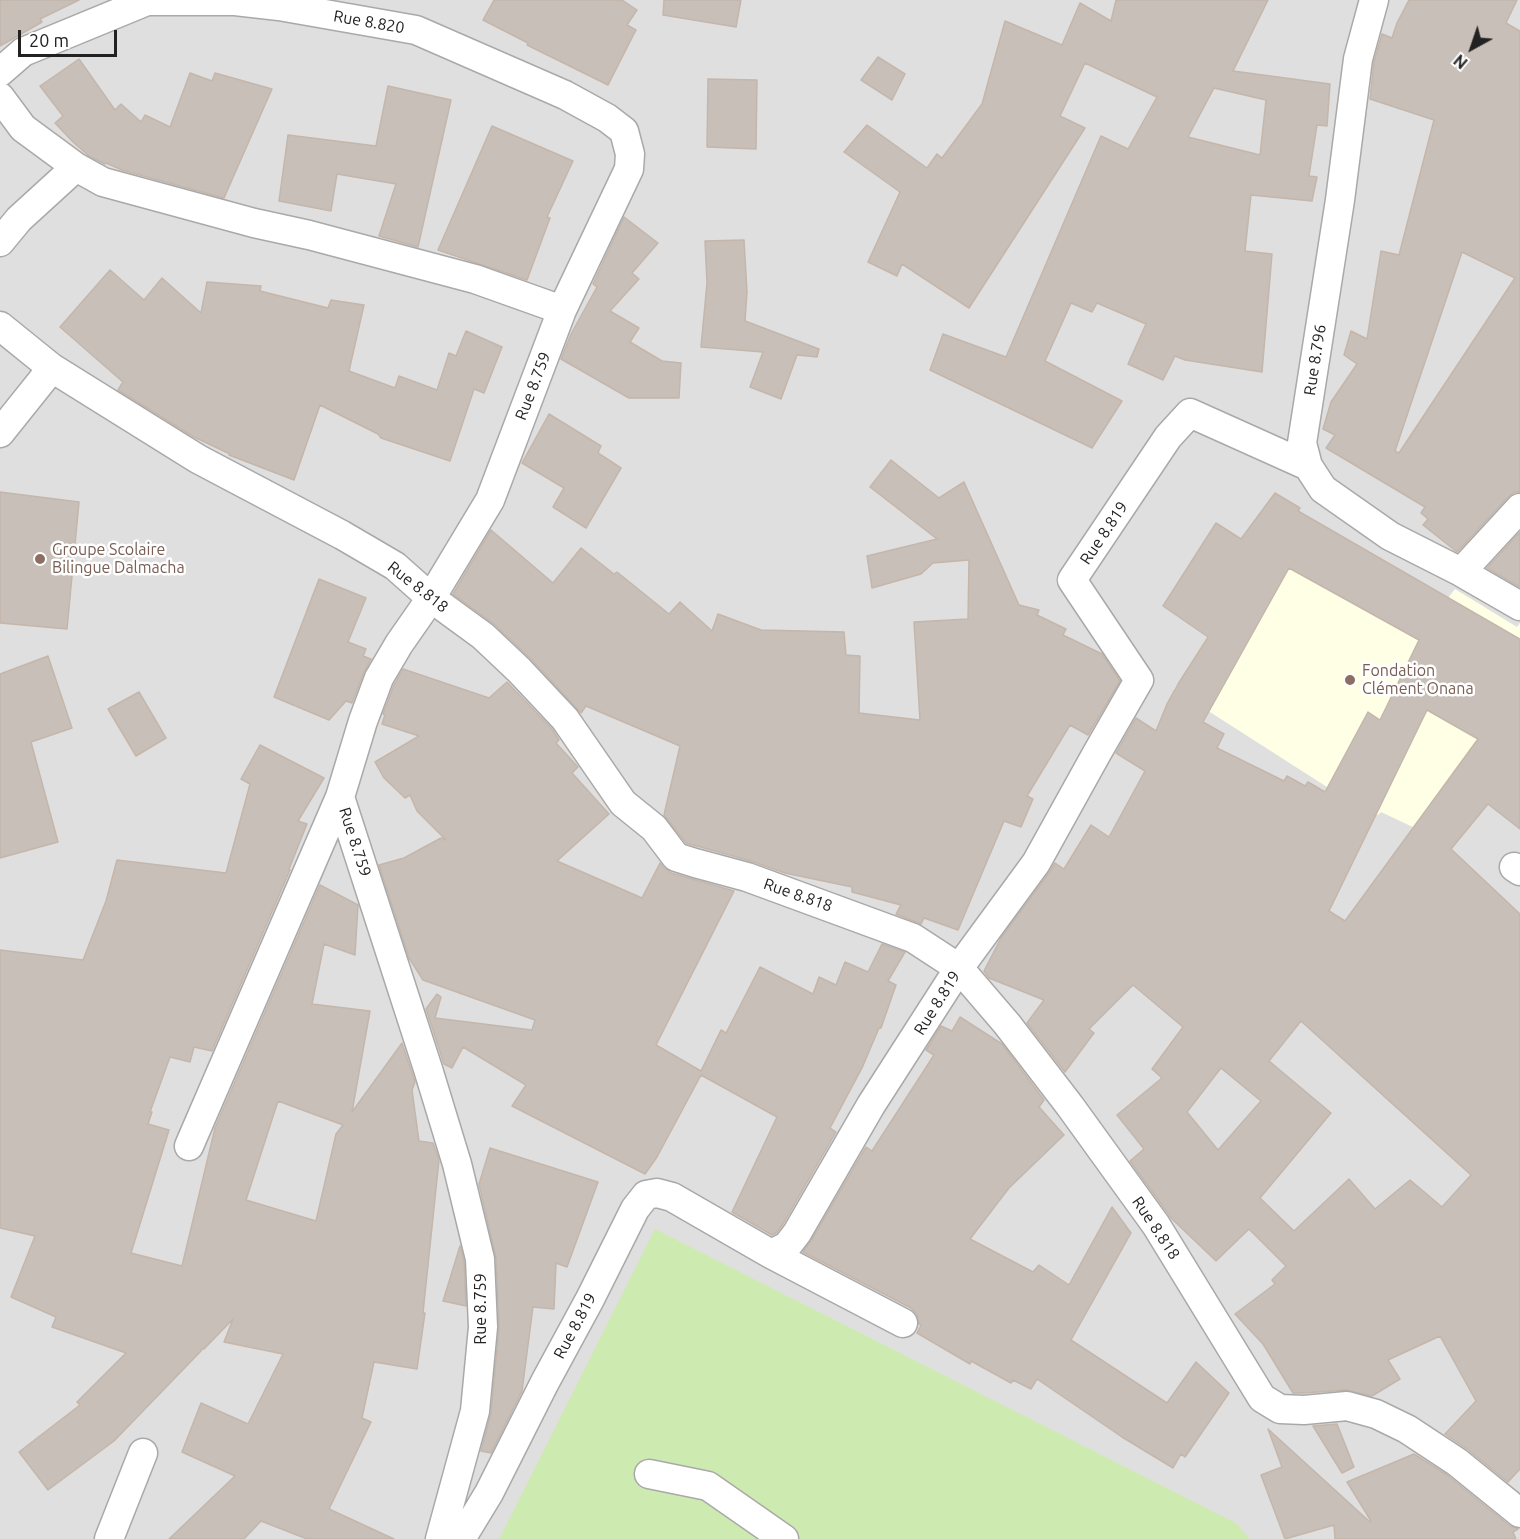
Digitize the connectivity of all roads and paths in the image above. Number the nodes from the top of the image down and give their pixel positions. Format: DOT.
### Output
graph roads {
  1 [pos="1374,0"];
  2 [pos="0,72"];
  3 [pos="0,97"];
  4 [pos="627,143"];
  5 [pos="76,167"];
  6 [pos="0,242"];
  7 [pos="562,310"];
  8 [pos="0,326"];
  9 [pos="52,368"];
  10 [pos="0,434"];
  11 [pos="1308,466"];
  12 [pos="1520,508"];
  13 [pos="1461,572"];
  14 [pos="431,598"];
  15 [pos="1520,606"];
  16 [pos="340,797"];
  17 [pos="959,968"];
  18 [pos="189,1146"];
  19 [pos="771,1254"];
  20 [pos="903,1323"];
  21 [pos="143,1453"];
  22 [pos="649,1473"];
  23 [pos="1520,1514"];
  24 [pos="109,1539"];
  25 [pos="440,1539"];
  26 [pos="461,1539"];
  27 [pos="784,1539"];
  1 -- 11 [label="street, Rue 8.796"];
  2 -- 4 [label="street, Rue 8.820"];
  3 -- 5 [label="street"];
  4 -- 7 [label="street, Rue 8.759"];
  5 -- 6 [label="street"];
  5 -- 7 [label="street"];
  7 -- 14 [label="street, Rue 8.759"];
  8 -- 9 [label="street, Rue 8.818"];
  9 -- 10 [label="street"];
  9 -- 14 [label="street, Rue 8.818"];
  11 -- 13 [label="street, Rue 8.796"];
  11 -- 17 [label="street, Rue 8.819"];
  12 -- 13 [label="street"];
  13 -- 15 [label="street, Rue 8.796"];
  14 -- 16 [label="street, Rue 8.759"];
  14 -- 17 [label="street, Rue 8.818"];
  16 -- 18 [label="street"];
  16 -- 25 [label="street, Rue 8.759"];
  17 -- 19 [label="street, Rue 8.819"];
  17 -- 23 [label="street, Rue 8.818"];
  19 -- 20 [label="street"];
  19 -- 26 [label="street, Rue 8.819"];
  21 -- 24 [label="street"];
  22 -- 27 [label="street"];
}
